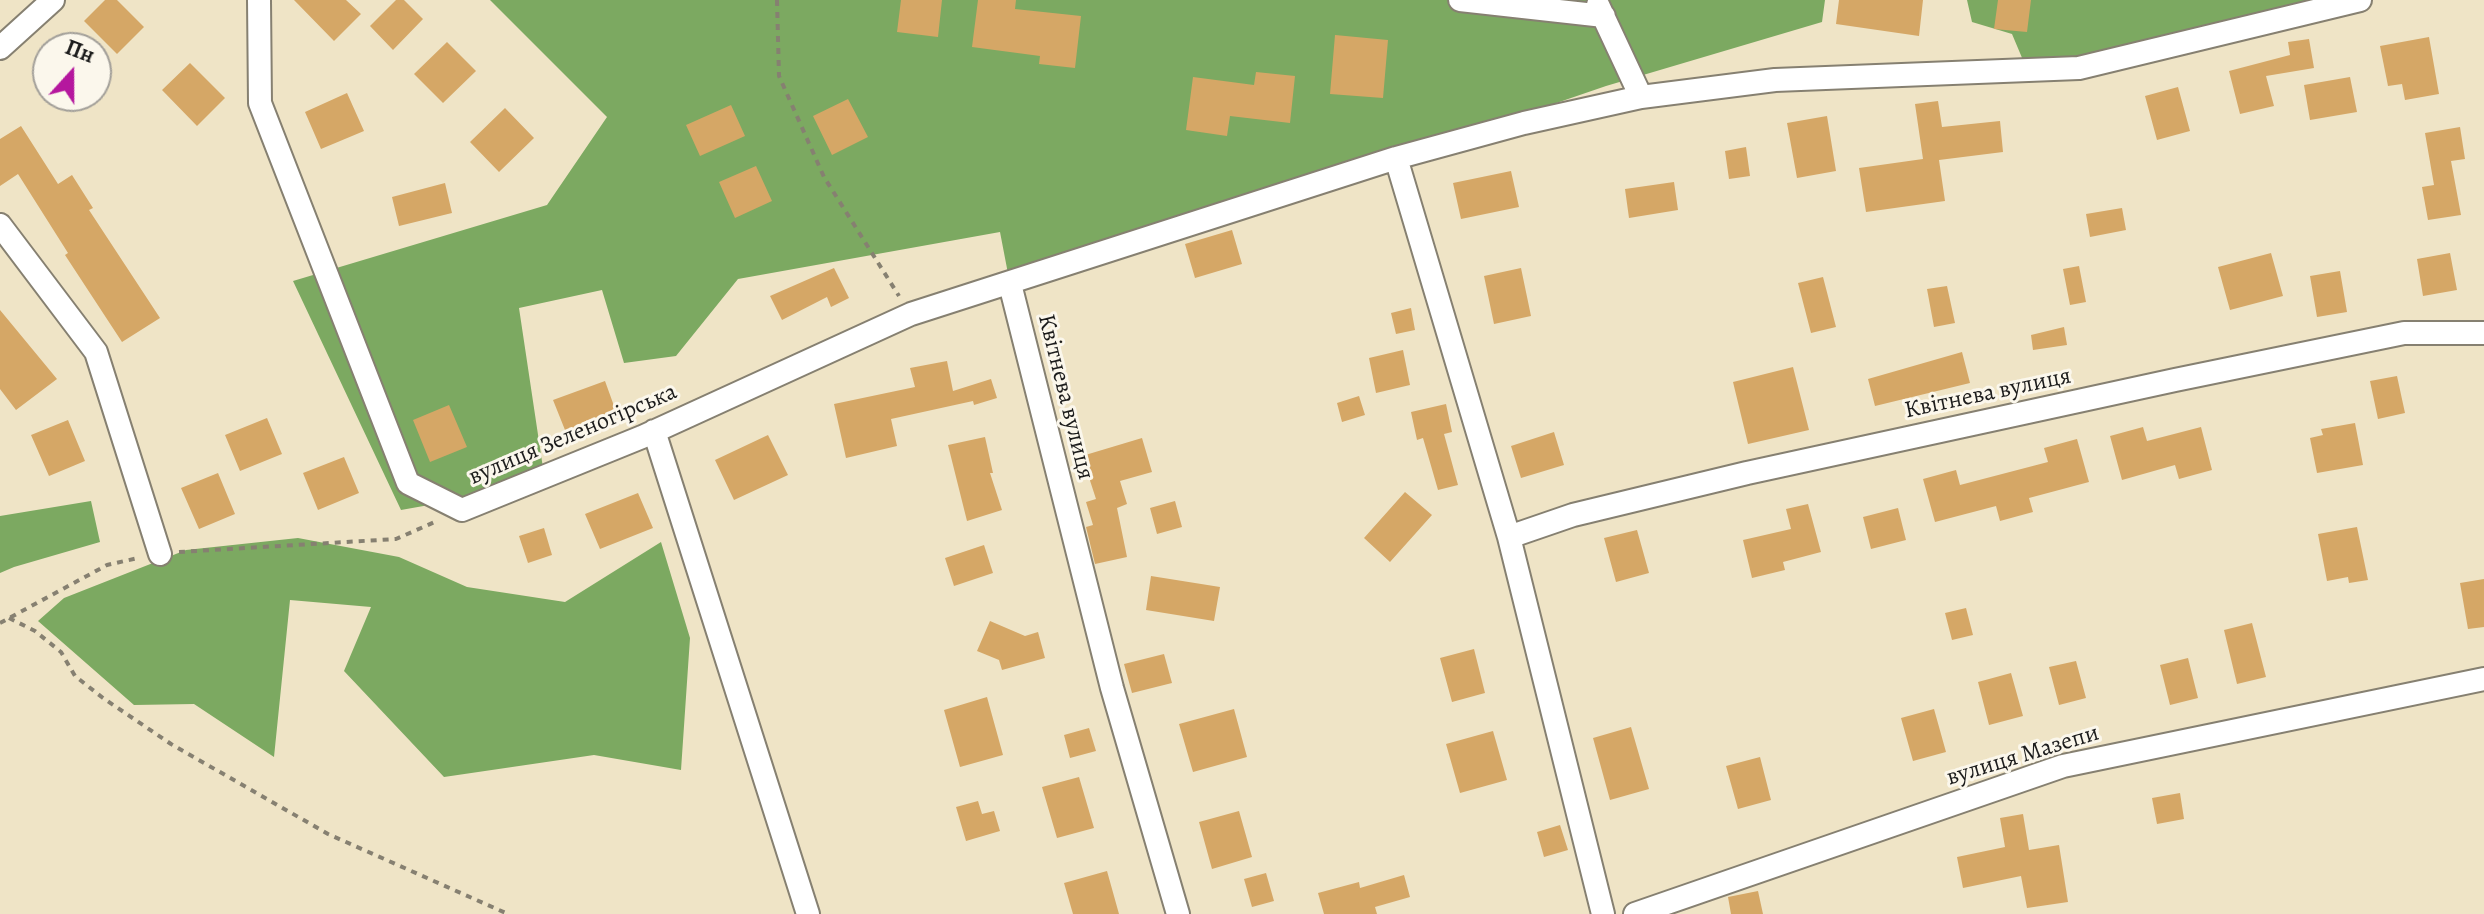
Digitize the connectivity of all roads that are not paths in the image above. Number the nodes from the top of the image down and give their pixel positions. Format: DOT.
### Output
graph roads {
  1 [pos="53,0"];
  2 [pos="259,0"];
  3 [pos="1460,0"];
  4 [pos="2360,0"];
  5 [pos="1600,8"];
  6 [pos="0,48"];
  7 [pos="1641,97"];
  8 [pos="1396,158"];
  9 [pos="0,225"];
  10 [pos="1010,284"];
  11 [pos="2484,333"];
  12 [pos="654,431"];
  13 [pos="1509,537"];
  14 [pos="160,554"];
  15 [pos="2484,679"];
  16 [pos="808,914"];
  17 [pos="1178,914"];
  18 [pos="1603,914"];
  19 [pos="1635,914"];
  1 -- 6 [label="street"];
  2 -- 12 [label="street, вулиця Зеленогірська"];
  3 -- 5 [label="street"];
  4 -- 7 [label="street"];
  5 -- 7 [label="street"];
  7 -- 8 [label="street"];
  8 -- 10 [label="street"];
  8 -- 13 [label="street"];
  9 -- 14 [label="street"];
  10 -- 12 [label="street, вулиця Зеленогірська"];
  10 -- 17 [label="street, Квітнева вулиця"];
  11 -- 13 [label="street, Квітнева вулиця"];
  12 -- 16 [label="street"];
  13 -- 18 [label="street"];
  15 -- 19 [label="street, вулиця Мазепи"];
}
